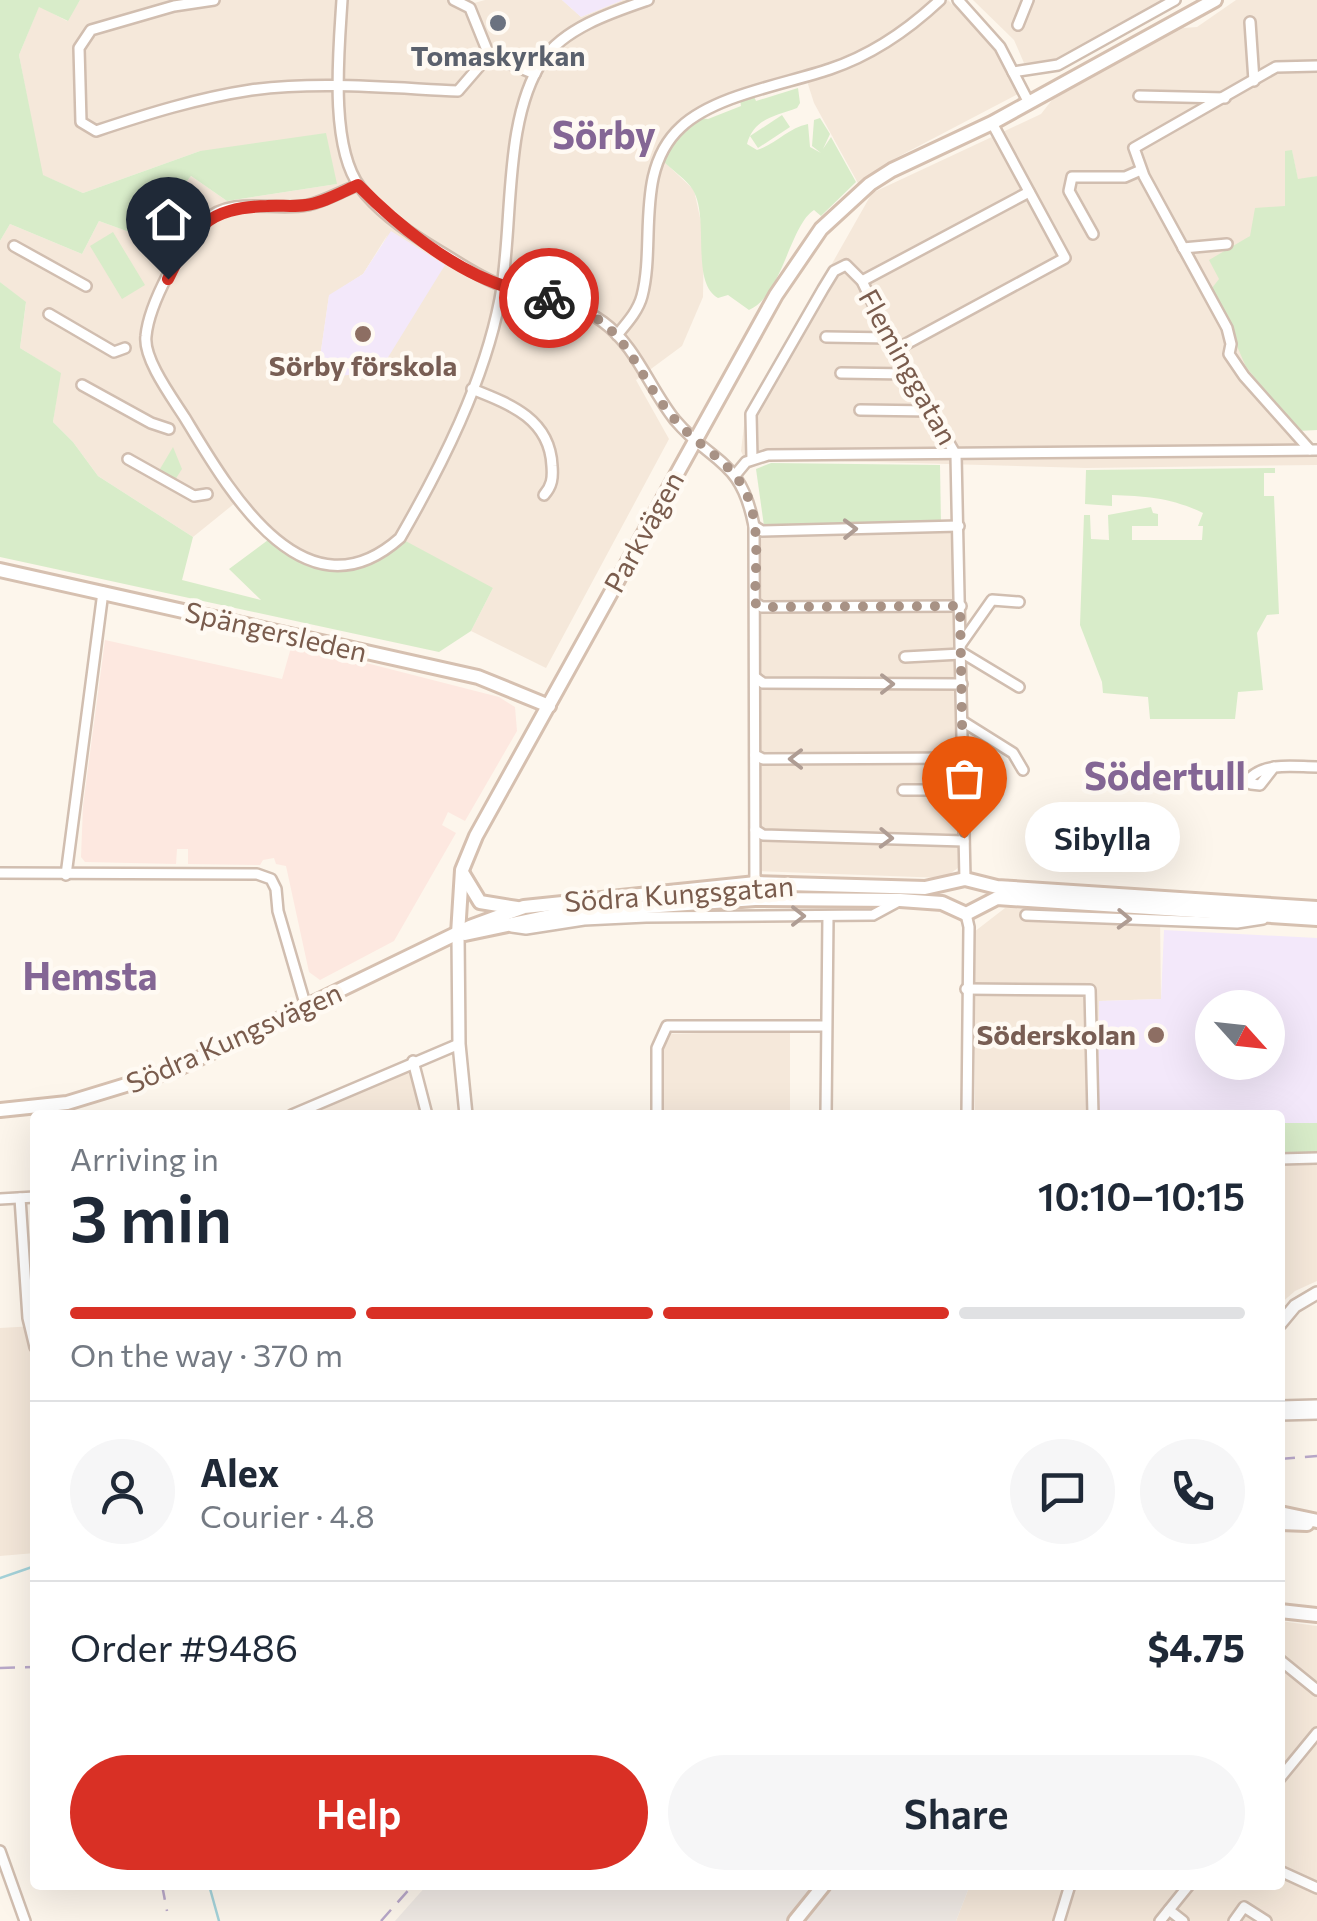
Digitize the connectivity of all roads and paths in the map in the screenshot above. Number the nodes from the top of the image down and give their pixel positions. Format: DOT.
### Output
graph roads {
  1 [pos="214,0"];
  2 [pos="342,0"];
  3 [pos="454,0"];
  4 [pos="648,0"];
  5 [pos="940,0"];
  6 [pos="958,0"];
  7 [pos="1028,0"];
  8 [pos="1174,0"];
  9 [pos="1215,0"];
  10 [pos="1250,22"];
  11 [pos="1018,25"];
  12 [pos="490,55"];
  13 [pos="1317,66"];
  14 [pos="1013,72"];
  15 [pos="536,74"];
  16 [pos="1254,81"];
  17 [pos="338,86"];
  18 [pos="1139,96"];
  19 [pos="1225,98"];
  20 [pos="1028,101"];
  21 [pos="992,123"];
  22 [pos="1142,170"];
  23 [pos="358,185"];
  24 [pos="1029,192"];
  25 [pos="1093,234"];
  26 [pos="1227,244"];
  27 [pos="14,246"];
  28 [pos="1184,248"];
  29 [pos="862,281"];
  30 [pos="86,286"];
  31 [pos="502,286"];
  32 [pos="50,314"];
  33 [pos="617,334"];
  34 [pos="826,337"];
  35 [pos="890,338"];
  36 [pos="125,348"];
  37 [pos="896,350"];
  38 [pos="842,373"];
  39 [pos="910,374"];
  40 [pos="82,385"];
  41 [pos="472,388"];
  42 [pos="860,410"];
  43 [pos="931,411"];
  44 [pos="169,428"];
  45 [pos="696,439"];
  46 [pos="1314,450"];
  47 [pos="956,455"];
  48 [pos="128,458"];
  49 [pos="752,459"];
  50 [pos="736,474"];
  51 [pos="207,494"];
  52 [pos="544,495"];
  53 [pos="754,526"];
  54 [pos="958,526"];
  55 [pos="0,570"];
  56 [pos="103,592"];
  57 [pos="1018,602"];
  58 [pos="755,603"];
  59 [pos="960,606"];
  60 [pos="961,650"];
  61 [pos="905,656"];
  62 [pos="756,678"];
  63 [pos="962,684"];
  64 [pos="1019,687"];
  65 [pos="549,706"];
  66 [pos="962,721"];
  67 [pos="755,755"];
  68 [pos="963,758"];
  69 [pos="1274,767"];
  70 [pos="1317,767"];
  71 [pos="1023,770"];
  72 [pos="903,790"];
  73 [pos="963,790"];
  74 [pos="755,830"];
  75 [pos="964,840"];
  76 [pos="462,870"];
  77 [pos="0,873"];
  78 [pos="66,875"];
  79 [pos="756,883"];
  80 [pos="966,883"];
  81 [pos="755,900"];
  82 [pos="900,900"];
  83 [pos="982,903"];
  84 [pos="952,906"];
  85 [pos="519,908"];
  86 [pos="1317,908"];
  87 [pos="966,914"];
  88 [pos="1026,915"];
  89 [pos="828,916"];
  90 [pos="1278,916"];
  91 [pos="1317,923"];
  92 [pos="504,926"];
  93 [pos="458,934"];
  94 [pos="966,989"];
  95 [pos="306,1007"];
  96 [pos="825,1026"];
  97 [pos="459,1044"];
  98 [pos="412,1061"];
  99 [pos="0,1110"];
  100 [pos="303,1110"];
  101 [pos="426,1110"];
  102 [pos="466,1110"];
  103 [pos="657,1110"];
  104 [pos="826,1110"];
  105 [pos="967,1110"];
  106 [pos="1093,1110"];
  107 [pos="1317,1158"];
  108 [pos="1285,1159"];
  109 [pos="30,1197"];
  110 [pos="20,1198"];
  111 [pos="0,1199"];
  112 [pos="1317,1293"];
  113 [pos="1285,1318"];
  114 [pos="30,1326"];
  115 [pos="1317,1409"];
  116 [pos="1285,1410"];
  117 [pos="1285,1515"];
  118 [pos="1317,1522"];
  119 [pos="1285,1523"];
  120 [pos="1285,1612"];
  121 [pos="1317,1614"];
  122 [pos="1285,1664"];
  123 [pos="1317,1690"];
  124 [pos="1317,1733"];
  125 [pos="1285,1771"];
  126 [pos="0,1851"];
  127 [pos="1285,1873"];
  128 [pos="1317,1888"];
  129 [pos="820,1890"];
  130 [pos="1068,1890"];
  131 [pos="1185,1890"];
  132 [pos="1170,1910"];
  133 [pos="25,1921"];
  134 [pos="795,1921"];
  135 [pos="1059,1921"];
  136 [pos="1160,1921"];
  137 [pos="1183,1921"];
  138 [pos="1234,1921"];
  139 [pos="1266,1921"];
  1 -- 17 [label="street"];
  2 -- 17 [label="street"];
  3 -- 12 [label="street"];
  4 -- 15 [label="street"];
  5 -- 33 [label="street"];
  6 -- 14 [label="street"];
  7 -- 11 [label="street"];
  8 -- 14 [label="street"];
  9 -- 20 [label="main road, Parkvägen"];
  10 -- 16 [label="street"];
  12 -- 15 [label="street"];
  12 -- 17 [label="street"];
  13 -- 16 [label="street"];
  14 -- 20 [label="street"];
  15 -- 31 [label="street"];
  16 -- 19 [label="street"];
  17 -- 23 [label="street"];
  18 -- 19 [label="street"];
  19 -- 22 [label="street"];
  20 -- 21 [label="main road, Parkvägen"];
  21 -- 24 [label="street"];
  21 -- 45 [label="main road, Parkvägen"];
  22 -- 25 [label="street"];
  22 -- 28 [label="street"];
  23 -- 31 [label="street"];
  23 -- 41 [label="street"];
  24 -- 29 [label="street"];
  24 -- 37 [label="street"];
  26 -- 28 [label="street"];
  27 -- 30 [label="street"];
  28 -- 46 [label="street"];
  29 -- 35 [label="street, Fleminggatan"];
  29 -- 49 [label="street, Fleminggatan"];
  31 -- 33 [label="street"];
  31 -- 41 [label="street"];
  32 -- 36 [label="street"];
  33 -- 45 [label="street"];
  34 -- 35 [label="street"];
  35 -- 37 [label="street, Fleminggatan"];
  37 -- 39 [label="street, Fleminggatan"];
  38 -- 39 [label="street"];
  39 -- 43 [label="street, Fleminggatan"];
  40 -- 44 [label="street"];
  41 -- 52 [label="street"];
  42 -- 43 [label="street"];
  43 -- 47 [label="street, Fleminggatan"];
  45 -- 50 [label="street"];
  45 -- 65 [label="main road, Parkvägen"];
  46 -- 47 [label="street"];
  47 -- 49 [label="street"];
  47 -- 54 [label="street, Fleminggatan"];
  48 -- 51 [label="street"];
  49 -- 50 [label="street"];
  50 -- 53 [label="street"];
  53 -- 54 [label="street, one-way"];
  53 -- 58 [label="street"];
  54 -- 59 [label="street, Fleminggatan"];
  55 -- 56 [label="main road, Spängersleden"];
  56 -- 65 [label="main road, Spängersleden"];
  56 -- 78 [label="street"];
  57 -- 60 [label="street"];
  58 -- 59 [label="street"];
  58 -- 62 [label="street"];
  59 -- 60 [label="street, Fleminggatan"];
  60 -- 61 [label="street"];
  60 -- 63 [label="street, Fleminggatan"];
  60 -- 64 [label="street"];
  62 -- 63 [label="street, one-way"];
  62 -- 67 [label="street"];
  63 -- 66 [label="street, Fleminggatan"];
  65 -- 76 [label="main road, Parkvägen"];
  66 -- 68 [label="street, Fleminggatan"];
  66 -- 71 [label="street"];
  68 -- 67 [label="street, one-way"];
  67 -- 74 [label="street"];
  68 -- 73 [label="street, Fleminggatan"];
  69 -- 70 [label="street"];
  72 -- 73 [label="street"];
  73 -- 75 [label="street, Fleminggatan"];
  74 -- 75 [label="street, one-way"];
  74 -- 79 [label="street"];
  75 -- 80 [label="street, Fleminggatan"];
  76 -- 85 [label="main road"];
  76 -- 93 [label="main road, Parkvägen"];
  77 -- 78 [label="street"];
  78 -- 95 [label="street"];
  79 -- 80 [label="main road, Södra Kungsgatan"];
  79 -- 81 [label="street"];
  79 -- 85 [label="main road, Södra Kungsgatan"];
  80 -- 83 [label="main road"];
  80 -- 84 [label="main road"];
  80 -- 86 [label="main road, Södra Kungsgatan"];
  81 -- 82 [label="main road, Södra Kungsgatan"];
  81 -- 92 [label="main road, Södra Kungsgatan"];
  82 -- 84 [label="main road, Södra Kungsgatan"];
  82 -- 89 [label="street, Södra Kungsgatan"];
  83 -- 87 [label="main road"];
  83 -- 90 [label="main road"];
  84 -- 87 [label="main road, Södra Kungsgatan"];
  85 -- 93 [label="main road, Södra Kungsgatan"];
  87 -- 94 [label="street"];
  88 -- 90 [label="street, one-way"];
  92 -- 89 [label="street, Södra Kungsgatan, one-way"];
  89 -- 96 [label="street"];
  90 -- 91 [label="main road"];
  92 -- 93 [label="main road, Södra Kungsgatan"];
  93 -- 95 [label="main road, Södra Kungsvägen"];
  93 -- 97 [label="street, Parkvägen"];
  94 -- 105 [label="street"];
  94 -- 106 [label="street"];
  95 -- 99 [label="main road, Södra Kungsvägen"];
  96 -- 103 [label="street"];
  96 -- 104 [label="street"];
  97 -- 98 [label="street"];
  97 -- 102 [label="street, Parkvägen"];
  98 -- 100 [label="street"];
  98 -- 101 [label="street"];
  107 -- 108 [label="street"];
  109 -- 110 [label="street"];
  110 -- 111 [label="street"];
  110 -- 114 [label="street"];
  112 -- 113 [label="street"];
  115 -- 116 [label="street"];
  117 -- 118 [label="main road"];
  118 -- 119 [label="main road"];
  120 -- 121 [label="main road"];
  122 -- 123 [label="street"];
  124 -- 125 [label="street"];
  126 -- 133 [label="street"];
  127 -- 128 [label="street"];
  129 -- 134 [label="main road"];
  130 -- 135 [label="street"];
  131 -- 132 [label="street"];
  132 -- 136 [label="street"];
  132 -- 137 [label="street"];
  138 -- 139 [label="street"];
}
